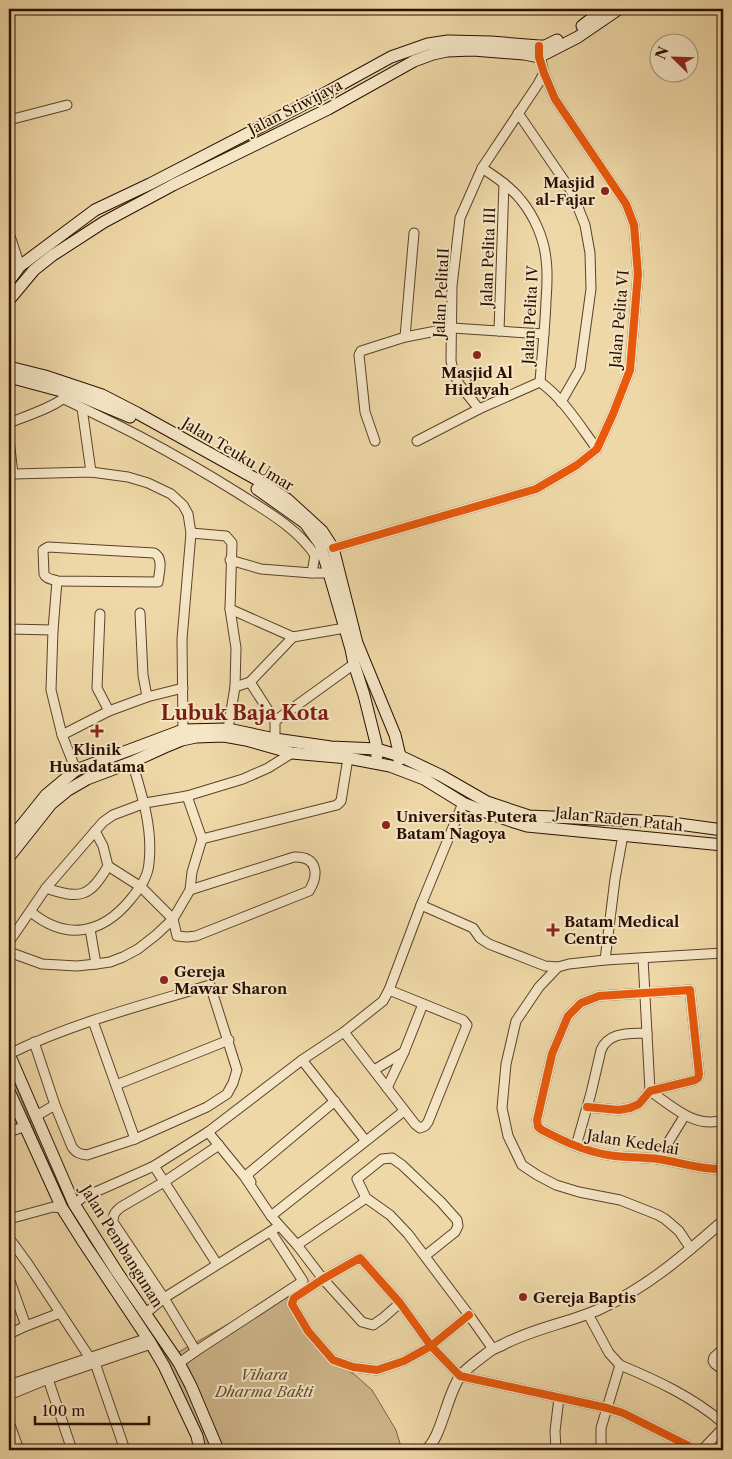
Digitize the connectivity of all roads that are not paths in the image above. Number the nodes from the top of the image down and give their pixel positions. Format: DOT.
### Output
graph roads {
  1 [pos="604,9"];
  2 [pos="619,9"];
  3 [pos="539,52"];
  4 [pos="544,73"];
  5 [pos="67,105"];
  6 [pos="518,113"];
  7 [pos="278,117"];
  8 [pos="9,120"];
  9 [pos="285,130"];
  10 [pos="482,168"];
  11 [pos="504,183"];
  12 [pos="126,195"];
  13 [pos="131,207"];
  14 [pos="9,233"];
  15 [pos="414,233"];
  16 [pos="13,273"];
  17 [pos="9,300"];
  18 [pos="452,328"];
  19 [pos="499,331"];
  20 [pos="544,334"];
  21 [pos="405,337"];
  22 [pos="9,367"];
  23 [pos="9,377"];
  24 [pos="540,382"];
  25 [pos="66,396"];
  26 [pos="561,402"];
  27 [pos="82,408"];
  28 [pos="479,409"];
  29 [pos="9,423"];
  30 [pos="9,440"];
  31 [pos="375,441"];
  32 [pos="417,441"];
  33 [pos="597,449"];
  34 [pos="91,472"];
  35 [pos="191,533"];
  36 [pos="333,548"];
  37 [pos="230,560"];
  38 [pos="312,573"];
  39 [pos="330,573"];
  40 [pos="57,580"];
  41 [pos="230,609"];
  42 [pos="140,613"];
  43 [pos="100,614"];
  44 [pos="344,628"];
  45 [pos="9,629"];
  46 [pos="53,630"];
  47 [pos="293,637"];
  48 [pos="354,664"];
  49 [pos="250,682"];
  50 [pos="235,687"];
  51 [pos="183,688"];
  52 [pos="147,697"];
  53 [pos="109,711"];
  54 [pos="274,721"];
  55 [pos="228,729"];
  56 [pos="183,730"];
  57 [pos="62,735"];
  58 [pos="275,739"];
  59 [pos="377,749"];
  60 [pos="292,753"];
  61 [pos="400,756"];
  62 [pos="348,758"];
  63 [pos="132,762"];
  64 [pos="376,762"];
  65 [pos="398,768"];
  66 [pos="76,770"];
  67 [pos="187,796"];
  68 [pos="145,802"];
  69 [pos="464,803"];
  70 [pos="723,830"];
  71 [pos="95,831"];
  72 [pos="623,835"];
  73 [pos="202,839"];
  74 [pos="9,841"];
  75 [pos="723,845"];
  76 [pos="9,857"];
  77 [pos="108,866"];
  78 [pos="141,887"];
  79 [pos="46,888"];
  80 [pos="190,890"];
  81 [pos="421,905"];
  82 [pos="31,912"];
  83 [pos="173,919"];
  84 [pos="90,929"];
  85 [pos="9,942"];
  86 [pos="9,952"];
  87 [pos="723,953"];
  88 [pos="642,958"];
  89 [pos="605,960"];
  90 [pos="96,964"];
  91 [pos="558,968"];
  92 [pos="389,990"];
  93 [pos="645,992"];
  94 [pos="423,1004"];
  95 [pos="93,1021"];
  96 [pos="344,1032"];
  97 [pos="647,1033"];
  98 [pos="228,1040"];
  99 [pos="34,1042"];
  100 [pos="404,1052"];
  101 [pos="9,1054"];
  102 [pos="302,1060"];
  103 [pos="374,1070"];
  104 [pos="116,1085"];
  105 [pos="388,1088"];
  106 [pos="9,1091"];
  107 [pos="650,1092"];
  108 [pos="335,1101"];
  109 [pos="55,1105"];
  110 [pos="587,1107"];
  111 [pos="404,1111"];
  112 [pos="686,1115"];
  113 [pos="36,1116"];
  114 [pos="723,1120"];
  115 [pos="26,1126"];
  116 [pos="9,1132"];
  117 [pos="208,1132"];
  118 [pos="135,1139"];
  119 [pos="366,1140"];
  120 [pos="219,1145"];
  121 [pos="576,1146"];
  122 [pos="658,1159"];
  123 [pos="154,1166"];
  124 [pos="723,1169"];
  125 [pos="164,1182"];
  126 [pos="366,1198"];
  127 [pos="74,1204"];
  128 [pos="62,1208"];
  129 [pos="273,1214"];
  130 [pos="9,1218"];
  131 [pos="723,1221"];
  132 [pos="280,1226"];
  133 [pos="271,1232"];
  134 [pos="9,1238"];
  135 [pos="297,1245"];
  136 [pos="691,1249"];
  137 [pos="425,1256"];
  138 [pos="217,1264"];
  139 [pos="118,1272"];
  140 [pos="9,1278"];
  141 [pos="323,1279"];
  142 [pos="108,1280"];
  143 [pos="164,1298"];
  144 [pos="400,1302"];
  145 [pos="60,1313"];
  146 [pos="146,1313"];
  147 [pos="588,1314"];
  148 [pos="469,1315"];
  149 [pos="26,1326"];
  150 [pos="9,1334"];
  151 [pos="149,1341"];
  152 [pos="431,1346"];
  153 [pos="493,1349"];
  154 [pos="723,1349"];
  155 [pos="196,1351"];
  156 [pos="92,1360"];
  157 [pos="180,1363"];
  158 [pos="620,1365"];
  159 [pos="723,1370"];
  160 [pos="460,1376"];
  161 [pos="48,1379"];
  162 [pos="9,1385"];
  163 [pos="9,1395"];
  164 [pos="559,1398"];
  165 [pos="607,1408"];
  166 [pos="9,1422"];
  167 [pos="723,1423"];
  168 [pos="723,1428"];
  169 [pos="19,1450"];
  170 [pos="72,1450"];
  171 [pos="125,1450"];
  172 [pos="200,1450"];
  173 [pos="218,1450"];
  174 [pos="426,1450"];
  175 [pos="556,1450"];
  176 [pos="605,1450"];
  177 [pos="694,1450"];
  178 [pos="702,1450"];
  1 -- 3 [label="main road, Jalan Sriwijaya"];
  2 -- 3 [label="main road"];
  3 -- 4 [label="street, Jalan Pelita VI"];
  3 -- 7 [label="main road, Jalan Sriwijaya"];
  3 -- 9 [label="main road, Jalan Sriwijaya"];
  4 -- 6 [label="street, Jalan PelitaII"];
  4 -- 33 [label="street, Jalan Pelita VI"];
  5 -- 8 [label="street"];
  6 -- 10 [label="street, Jalan PelitaII"];
  6 -- 26 [label="street"];
  7 -- 9 [label="main road"];
  7 -- 12 [label="main road, Jalan Sriwijaya"];
  9 -- 13 [label="main road, Jalan Sriwijaya"];
  10 -- 11 [label="street, Jalan Pelita IV"];
  10 -- 18 [label="street, Jalan PelitaII"];
  11 -- 19 [label="street, Jalan Pelita III"];
  11 -- 20 [label="street, Jalan Pelita IV"];
  12 -- 13 [label="main road"];
  12 -- 16 [label="main road, Jalan Sriwijaya"];
  13 -- 17 [label="main road, Jalan Sriwijaya"];
  14 -- 16 [label="street"];
  15 -- 21 [label="street"];
  18 -- 19 [label="street"];
  18 -- 21 [label="street"];
  18 -- 28 [label="street, Jalan PelitaII"];
  19 -- 20 [label="street"];
  20 -- 24 [label="street, Jalan Pelita IV"];
  21 -- 31 [label="street"];
  22 -- 36 [label="main road, Jalan Teuku Umar"];
  23 -- 25 [label="main road, Jalan Teuku Umar"];
  24 -- 26 [label="street"];
  24 -- 28 [label="street, Jalan Pelita IV"];
  25 -- 27 [label="street"];
  25 -- 29 [label="street"];
  25 -- 39 [label="main road, Jalan Teuku Umar"];
  26 -- 33 [label="street"];
  27 -- 34 [label="street"];
  27 -- 38 [label="street"];
  28 -- 32 [label="street, Jalan Pelita IV"];
  30 -- 34 [label="street"];
  33 -- 36 [label="street, Jalan Pelita VI"];
  34 -- 35 [label="street"];
  35 -- 37 [label="street"];
  35 -- 51 [label="street"];
  36 -- 61 [label="main road, Jalan Teuku Umar"];
  37 -- 38 [label="street"];
  37 -- 41 [label="street"];
  38 -- 39 [label="street"];
  39 -- 44 [label="main road, Jalan Teuku Umar"];
  40 -- 40 [label="street"];
  40 -- 46 [label="street"];
  41 -- 47 [label="street"];
  41 -- 50 [label="street"];
  42 -- 52 [label="street"];
  43 -- 53 [label="street"];
  44 -- 47 [label="street"];
  44 -- 48 [label="main road, Jalan Teuku Umar"];
  45 -- 46 [label="street"];
  46 -- 57 [label="street"];
  47 -- 49 [label="street"];
  48 -- 54 [label="street"];
  48 -- 59 [label="main road, Jalan Teuku Umar"];
  49 -- 50 [label="street"];
  49 -- 54 [label="street"];
  50 -- 55 [label="street"];
  51 -- 52 [label="street"];
  51 -- 56 [label="street"];
  52 -- 53 [label="street"];
  53 -- 57 [label="street"];
  54 -- 58 [label="street"];
  55 -- 56 [label="main road, Jalan Raden Patah"];
  55 -- 58 [label="main road, Jalan Raden Patah"];
  56 -- 66 [label="main road, Jalan Raden Patah"];
  57 -- 66 [label="street"];
  58 -- 59 [label="main road, Jalan Raden Patah"];
  59 -- 61 [label="main road, Jalan Raden Patah"];
  59 -- 64 [label="main road, Jalan Teuku Umar"];
  60 -- 62 [label="main road, Jalan Raden Patah"];
  60 -- 63 [label="main road, Jalan Raden Patah"];
  60 -- 67 [label="street"];
  61 -- 65 [label="main road, Jalan Teuku Umar"];
  61 -- 70 [label="main road, Jalan Raden Patah"];
  62 -- 64 [label="main road, Jalan Raden Patah"];
  62 -- 73 [label="street"];
  63 -- 68 [label="street"];
  63 -- 76 [label="main road, Jalan Raden Patah"];
  64 -- 65 [label="main road, Jalan Raden Patah"];
  65 -- 69 [label="main road, Jalan Raden Patah"];
  66 -- 74 [label="main road"];
  67 -- 68 [label="street"];
  67 -- 73 [label="street"];
  68 -- 71 [label="street"];
  68 -- 78 [label="street"];
  69 -- 72 [label="main road, Jalan Raden Patah"];
  69 -- 81 [label="street"];
  71 -- 77 [label="street"];
  71 -- 79 [label="street"];
  72 -- 75 [label="main road, Jalan Raden Patah"];
  72 -- 89 [label="street"];
  73 -- 80 [label="street"];
  77 -- 78 [label="street"];
  77 -- 79 [label="street"];
  78 -- 83 [label="street"];
  78 -- 84 [label="street"];
  79 -- 82 [label="street"];
  80 -- 83 [label="street"];
  80 -- 83 [label="street"];
  81 -- 91 [label="street"];
  81 -- 92 [label="street"];
  82 -- 84 [label="street"];
  82 -- 85 [label="street"];
  83 -- 90 [label="street"];
  84 -- 90 [label="street"];
  86 -- 90 [label="street"];
  87 -- 88 [label="street"];
  88 -- 89 [label="street"];
  88 -- 93 [label="street"];
  89 -- 91 [label="street"];
  91 -- 136 [label="street"];
  92 -- 94 [label="street"];
  92 -- 96 [label="street"];
  93 -- 97 [label="street"];
  93 -- 107 [label="street"];
  93 -- 121 [label="street, Jalan Kedelai"];
  94 -- 100 [label="street"];
  94 -- 111 [label="street"];
  95 -- 98 [label="street"];
  95 -- 99 [label="street"];
  95 -- 104 [label="street"];
  96 -- 102 [label="street"];
  96 -- 103 [label="street"];
  97 -- 107 [label="street"];
  97 -- 110 [label="street"];
  98 -- 104 [label="street"];
  98 -- 118 [label="street"];
  99 -- 101 [label="street"];
  99 -- 109 [label="street"];
  100 -- 103 [label="street"];
  100 -- 105 [label="street"];
  101 -- 113 [label="main road, Jalan Pembangunan"];
  102 -- 108 [label="street"];
  102 -- 117 [label="street"];
  103 -- 105 [label="street"];
  104 -- 118 [label="street"];
  105 -- 111 [label="street"];
  106 -- 115 [label="main road, Jalan Pembangunan"];
  107 -- 110 [label="street"];
  107 -- 112 [label="street"];
  108 -- 119 [label="street"];
  108 -- 129 [label="street"];
  109 -- 113 [label="street"];
  109 -- 118 [label="street"];
  110 -- 121 [label="street"];
  111 -- 119 [label="street"];
  112 -- 114 [label="street"];
  112 -- 122 [label="street"];
  113 -- 127 [label="main road, Jalan Pembangunan"];
  115 -- 116 [label="street"];
  115 -- 128 [label="main road, Jalan Pembangunan"];
  117 -- 120 [label="street"];
  117 -- 123 [label="street"];
  119 -- 129 [label="street"];
  120 -- 125 [label="street"];
  120 -- 129 [label="street"];
  121 -- 122 [label="street, Jalan Kedelai"];
  122 -- 124 [label="street, Jalan Kedelai"];
  123 -- 125 [label="street"];
  123 -- 127 [label="street"];
  125 -- 138 [label="street"];
  125 -- 143 [label="street"];
  126 -- 135 [label="street"];
  126 -- 137 [label="street"];
  126 -- 137 [label="street"];
  127 -- 139 [label="main road, Jalan Pembangunan"];
  128 -- 130 [label="street"];
  128 -- 142 [label="main road, Jalan Pembangunan"];
  129 -- 132 [label="street"];
  131 -- 136 [label="street"];
  132 -- 133 [label="street"];
  132 -- 135 [label="street"];
  133 -- 138 [label="street"];
  133 -- 155 [label="street"];
  134 -- 145 [label="street"];
  135 -- 141 [label="street"];
  136 -- 147 [label="street"];
  137 -- 148 [label="street"];
  138 -- 143 [label="street"];
  139 -- 142 [label="main road"];
  139 -- 146 [label="main road, Jalan Pembangunan"];
  140 -- 149 [label="street"];
  141 -- 144 [label="street"];
  141 -- 144 [label="street"];
  141 -- 152 [label="street"];
  142 -- 151 [label="main road, Jalan Pembangunan"];
  143 -- 146 [label="street"];
  143 -- 155 [label="street"];
  144 -- 152 [label="street"];
  145 -- 149 [label="street"];
  145 -- 156 [label="street"];
  146 -- 157 [label="main road, Jalan Pembangunan"];
  147 -- 153 [label="street"];
  147 -- 158 [label="street"];
  148 -- 152 [label="street"];
  148 -- 153 [label="street"];
  149 -- 150 [label="street"];
  151 -- 156 [label="street"];
  151 -- 172 [label="main road, Jalan Pembangunan"];
  152 -- 160 [label="street"];
  153 -- 160 [label="street"];
  154 -- 159 [label="street"];
  155 -- 157 [label="street"];
  156 -- 161 [label="street"];
  156 -- 162 [label="street"];
  156 -- 171 [label="street"];
  157 -- 173 [label="main road, Jalan Pembangunan"];
  158 -- 165 [label="street"];
  158 -- 167 [label="street"];
  160 -- 164 [label="street"];
  160 -- 174 [label="street"];
  161 -- 163 [label="street"];
  161 -- 170 [label="street"];
  164 -- 165 [label="street"];
  164 -- 175 [label="street"];
  165 -- 176 [label="street"];
  165 -- 177 [label="street"];
  166 -- 169 [label="street"];
  168 -- 178 [label="street"];
}
